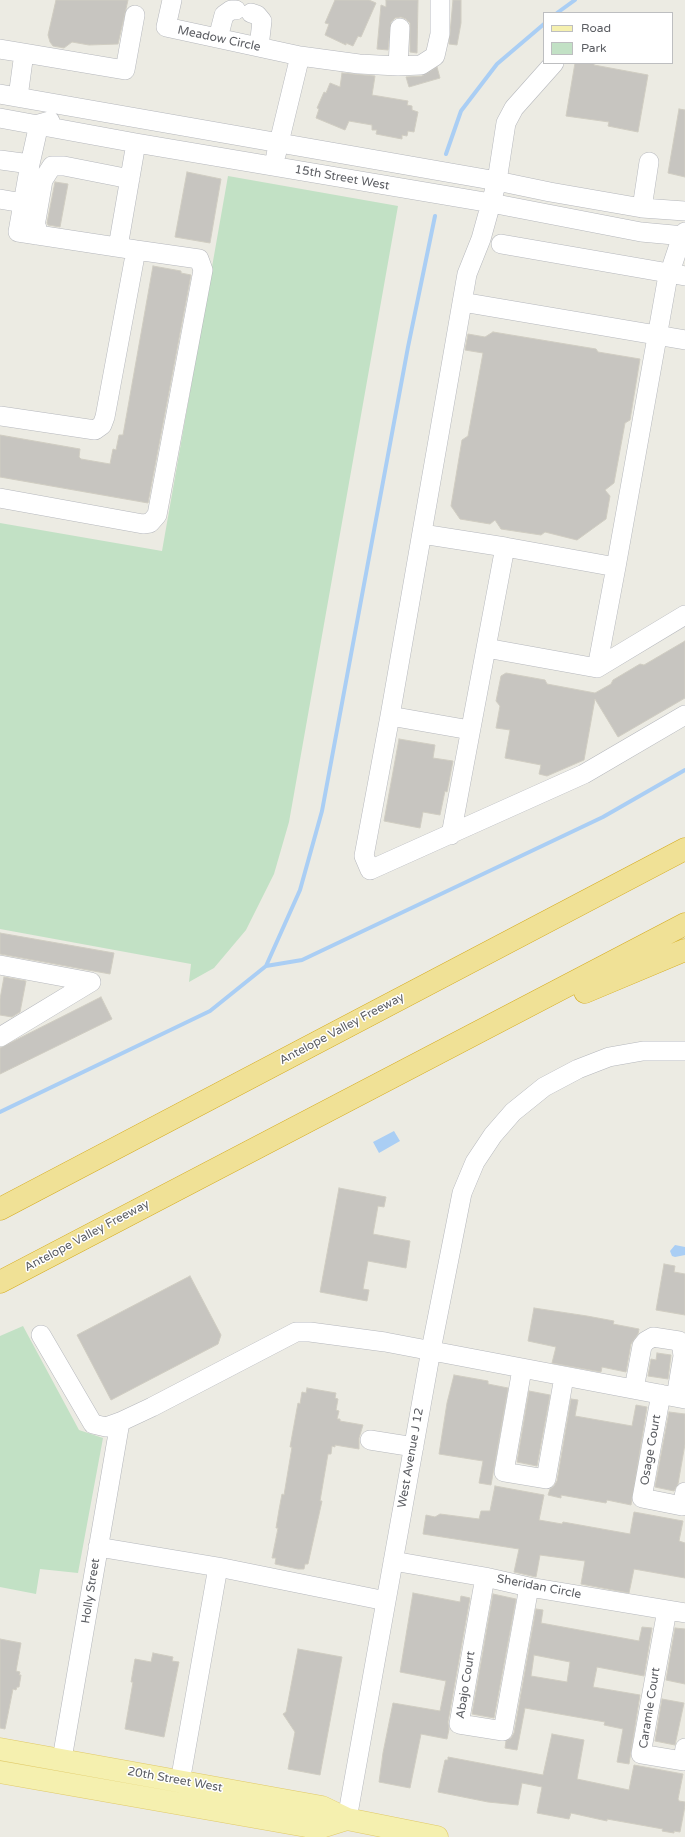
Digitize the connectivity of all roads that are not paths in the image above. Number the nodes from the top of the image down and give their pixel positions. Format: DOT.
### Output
graph roads {
  1 [pos="172,0"];
  2 [pos="440,0"];
  3 [pos="135,15"];
  4 [pos="400,28"];
  5 [pos="218,38"];
  6 [pos="259,47"];
  7 [pos="0,49"];
  8 [pos="24,53"];
  9 [pos="300,56"];
  10 [pos="553,64"];
  11 [pos="398,66"];
  12 [pos="9,95"];
  13 [pos="0,118"];
  14 [pos="144,120"];
  15 [pos="39,124"];
  16 [pos="136,143"];
  17 [pos="279,143"];
  18 [pos="0,160"];
  19 [pos="650,162"];
  20 [pos="30,164"];
  21 [pos="273,166"];
  22 [pos="130,180"];
  23 [pos="497,181"];
  24 [pos="0,199"];
  25 [pos="23,203"];
  26 [pos="491,203"];
  27 [pos="642,208"];
  28 [pos="685,210"];
  29 [pos="684,234"];
  30 [pos="36,235"];
  31 [pos="501,244"];
  32 [pos="127,248"];
  33 [pos="677,275"];
  34 [pos="462,302"];
  35 [pos="657,335"];
  36 [pos="685,340"];
  37 [pos="0,416"];
  38 [pos="0,498"];
  39 [pos="422,534"];
  40 [pos="505,547"];
  41 [pos="616,568"];
  42 [pos="685,615"];
  43 [pos="486,648"];
  44 [pos="597,668"];
  45 [pos="685,715"];
  46 [pos="390,716"];
  47 [pos="470,730"];
  48 [pos="451,835"];
  49 [pos="685,849"];
  50 [pos="685,924"];
  51 [pos="685,950"];
  52 [pos="0,965"];
  53 [pos="472,1036"];
  54 [pos="0,1037"];
  55 [pos="685,1051"];
  56 [pos="0,1208"];
  57 [pos="0,1282"];
  58 [pos="41,1335"];
  59 [pos="431,1350"];
  60 [pos="522,1369"];
  61 [pos="564,1377"];
  62 [pos="634,1389"];
  63 [pos="674,1397"];
  64 [pos="120,1422"];
  65 [pos="370,1440"];
  66 [pos="414,1447"];
  67 [pos="685,1492"];
  68 [pos="98,1547"];
  69 [pos="393,1561"];
  70 [pos="218,1567"];
  71 [pos="485,1577"];
  72 [pos="529,1586"];
  73 [pos="386,1601"];
  74 [pos="676,1611"];
  75 [pos="0,1748"];
  76 [pos="685,1748"];
  77 [pos="62,1759"];
  78 [pos="0,1760"];
  79 [pos="0,1772"];
  80 [pos="180,1782"];
  81 [pos="347,1819"];
  82 [pos="438,1837"];
  1 -- 5 [label="street, Meadow Circle"];
  2 -- 11 [label="street, Meadow Circle"];
  3 -- 8 [label="street"];
  4 -- 11 [label="street"];
  5 -- 6 [label="street, Meadow Circle"];
  5 -- 6 [label="street"];
  6 -- 9 [label="street, Meadow Circle"];
  7 -- 8 [label="street"];
  8 -- 12 [label="street"];
  9 -- 11 [label="street, Meadow Circle"];
  9 -- 17 [label="street"];
  10 -- 23 [label="street"];
  12 -- 14 [label="street, 15th Street West"];
  13 -- 15 [label="street, 15th Street West"];
  14 -- 15 [label="street"];
  14 -- 17 [label="street, 15th Street West"];
  15 -- 16 [label="street, 15th Street West"];
  15 -- 20 [label="street"];
  16 -- 21 [label="street, 15th Street West"];
  16 -- 22 [label="street"];
  17 -- 21 [label="street"];
  17 -- 23 [label="street, 15th Street West"];
  18 -- 20 [label="street"];
  19 -- 27 [label="street"];
  20 -- 25 [label="street"];
  21 -- 26 [label="street, 15th Street West"];
  22 -- 30 [label="street"];
  22 -- 32 [label="street"];
  23 -- 26 [label="street"];
  23 -- 27 [label="street, 15th Street West"];
  24 -- 25 [label="street"];
  25 -- 30 [label="street"];
  26 -- 29 [label="street, 15th Street West"];
  26 -- 34 [label="street"];
  27 -- 28 [label="street, 15th Street West"];
  29 -- 33 [label="street"];
  30 -- 32 [label="street"];
  31 -- 33 [label="street"];
  32 -- 37 [label="street"];
  32 -- 38 [label="street"];
  33 -- 35 [label="street"];
  34 -- 35 [label="street"];
  34 -- 39 [label="street"];
  35 -- 36 [label="street"];
  35 -- 41 [label="street"];
  39 -- 40 [label="street"];
  39 -- 46 [label="street"];
  40 -- 41 [label="street"];
  40 -- 43 [label="street"];
  41 -- 44 [label="street"];
  42 -- 44 [label="street"];
  43 -- 44 [label="street"];
  43 -- 47 [label="street"];
  45 -- 48 [label="street"];
  46 -- 47 [label="street"];
  46 -- 48 [label="street"];
  47 -- 48 [label="street"];
  49 -- 56 [label="highway, Antelope Valley Freeway"];
  50 -- 53 [label="highway, Antelope Valley Freeway"];
  51 -- 53 [label="highway"];
  52 -- 54 [label="street"];
  53 -- 57 [label="highway, Antelope Valley Freeway"];
  55 -- 59 [label="street, West Avenue J 12"];
  58 -- 64 [label="street"];
  59 -- 60 [label="street"];
  59 -- 64 [label="street"];
  59 -- 66 [label="street, West Avenue J 12"];
  60 -- 61 [label="street"];
  60 -- 61 [label="street"];
  61 -- 62 [label="street"];
  62 -- 63 [label="street"];
  62 -- 63 [label="street"];
  63 -- 67 [label="street, Osage Court"];
  64 -- 68 [label="street, Holly Street"];
  65 -- 66 [label="street"];
  66 -- 69 [label="street, West Avenue J 12"];
  68 -- 70 [label="street"];
  68 -- 77 [label="street, Holly Street"];
  69 -- 71 [label="street, Sheridan Circle"];
  69 -- 73 [label="street, West Avenue J 12"];
  70 -- 73 [label="street"];
  70 -- 80 [label="street"];
  71 -- 72 [label="street, Sheridan Circle"];
  71 -- 72 [label="street, Abajo Court"];
  72 -- 74 [label="street, Sheridan Circle"];
  73 -- 81 [label="street, West Avenue J 12"];
  74 -- 76 [label="street, Caramle Court"];
  75 -- 77 [label="main road, 20th Street West"];
  77 -- 78 [label="main road"];
  77 -- 80 [label="main road, 20th Street West"];
  79 -- 81 [label="main road, 20th Street West"];
  80 -- 81 [label="main road, 20th Street West"];
  81 -- 82 [label="main road, 20th Street West"];
}
